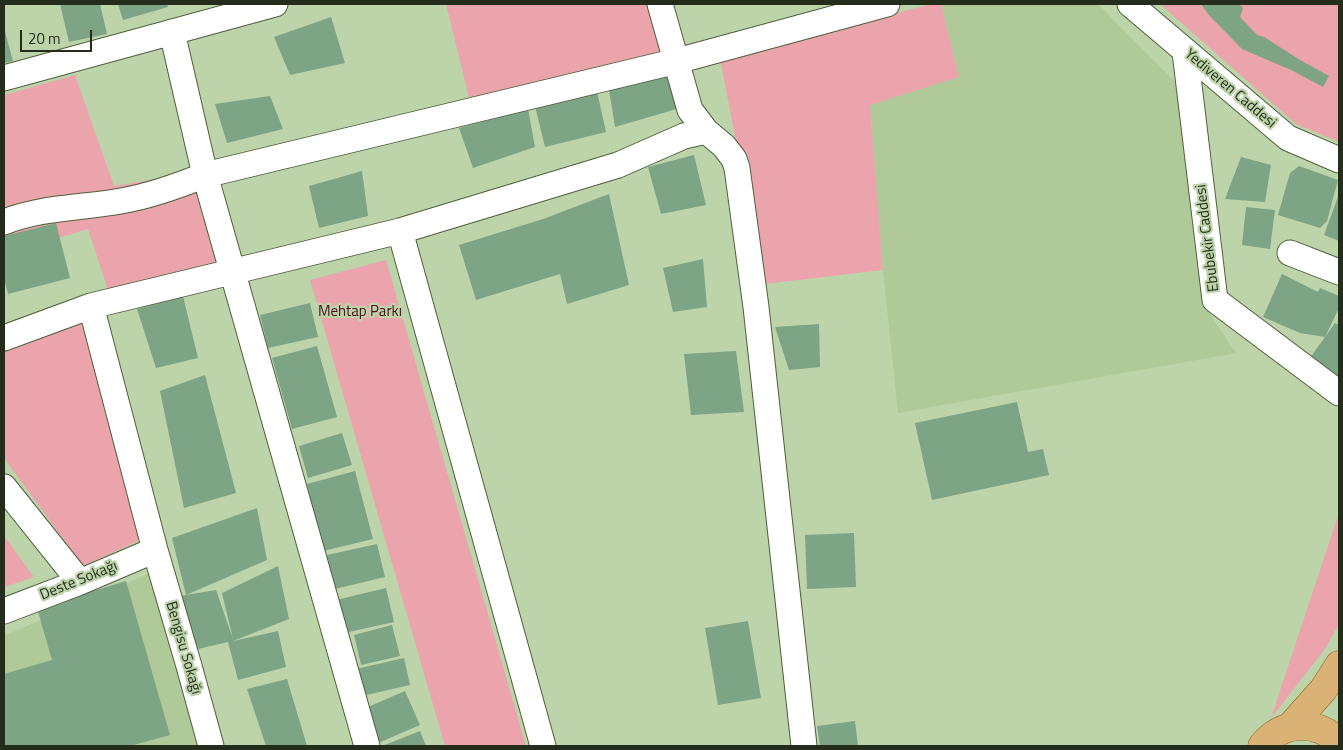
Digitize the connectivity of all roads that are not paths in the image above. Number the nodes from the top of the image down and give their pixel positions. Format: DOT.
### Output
graph roads {
  1 [pos="275,4"];
  2 [pos="660,4"];
  3 [pos="887,4"];
  4 [pos="1130,4"];
  5 [pos="172,32"];
  6 [pos="1185,52"];
  7 [pos="677,61"];
  8 [pos="4,78"];
  9 [pos="706,131"];
  10 [pos="1339,160"];
  11 [pos="205,175"];
  12 [pos="4,222"];
  13 [pos="400,230"];
  14 [pos="1290,253"];
  15 [pos="232,271"];
  16 [pos="1339,272"];
  17 [pos="91,306"];
  18 [pos="4,338"];
  19 [pos="1339,393"];
  20 [pos="4,487"];
  21 [pos="154,550"];
  22 [pos="80,582"];
  23 [pos="4,611"];
  24 [pos="1339,665"];
  25 [pos="1290,727"];
  26 [pos="1339,742"];
  27 [pos="211,746"];
  28 [pos="367,746"];
  29 [pos="543,746"];
  30 [pos="804,746"];
  31 [pos="1262,746"];
  1 -- 5 [label="street"];
  2 -- 7 [label="street"];
  3 -- 7 [label="street"];
  4 -- 6 [label="street, Yediveren Caddesi"];
  5 -- 8 [label="street"];
  5 -- 11 [label="street"];
  6 -- 10 [label="street, Yediveren Caddesi"];
  6 -- 19 [label="street, Ebubekir Caddesi"];
  7 -- 9 [label="street"];
  7 -- 11 [label="street"];
  9 -- 13 [label="street"];
  9 -- 30 [label="street"];
  11 -- 12 [label="street"];
  11 -- 15 [label="street"];
  13 -- 15 [label="street"];
  13 -- 29 [label="street"];
  14 -- 16 [label="street"];
  15 -- 17 [label="street"];
  15 -- 28 [label="street"];
  17 -- 18 [label="street"];
  17 -- 21 [label="street, Bengisu Sokağı"];
  20 -- 22 [label="street"];
  21 -- 22 [label="street, Deste Sokağı"];
  21 -- 27 [label="street, Bengisu Sokağı"];
  22 -- 23 [label="street, Deste Sokağı"];
  24 -- 25 [label="main road"];
  25 -- 26 [label="main road"];
  25 -- 31 [label="main road"];
}
